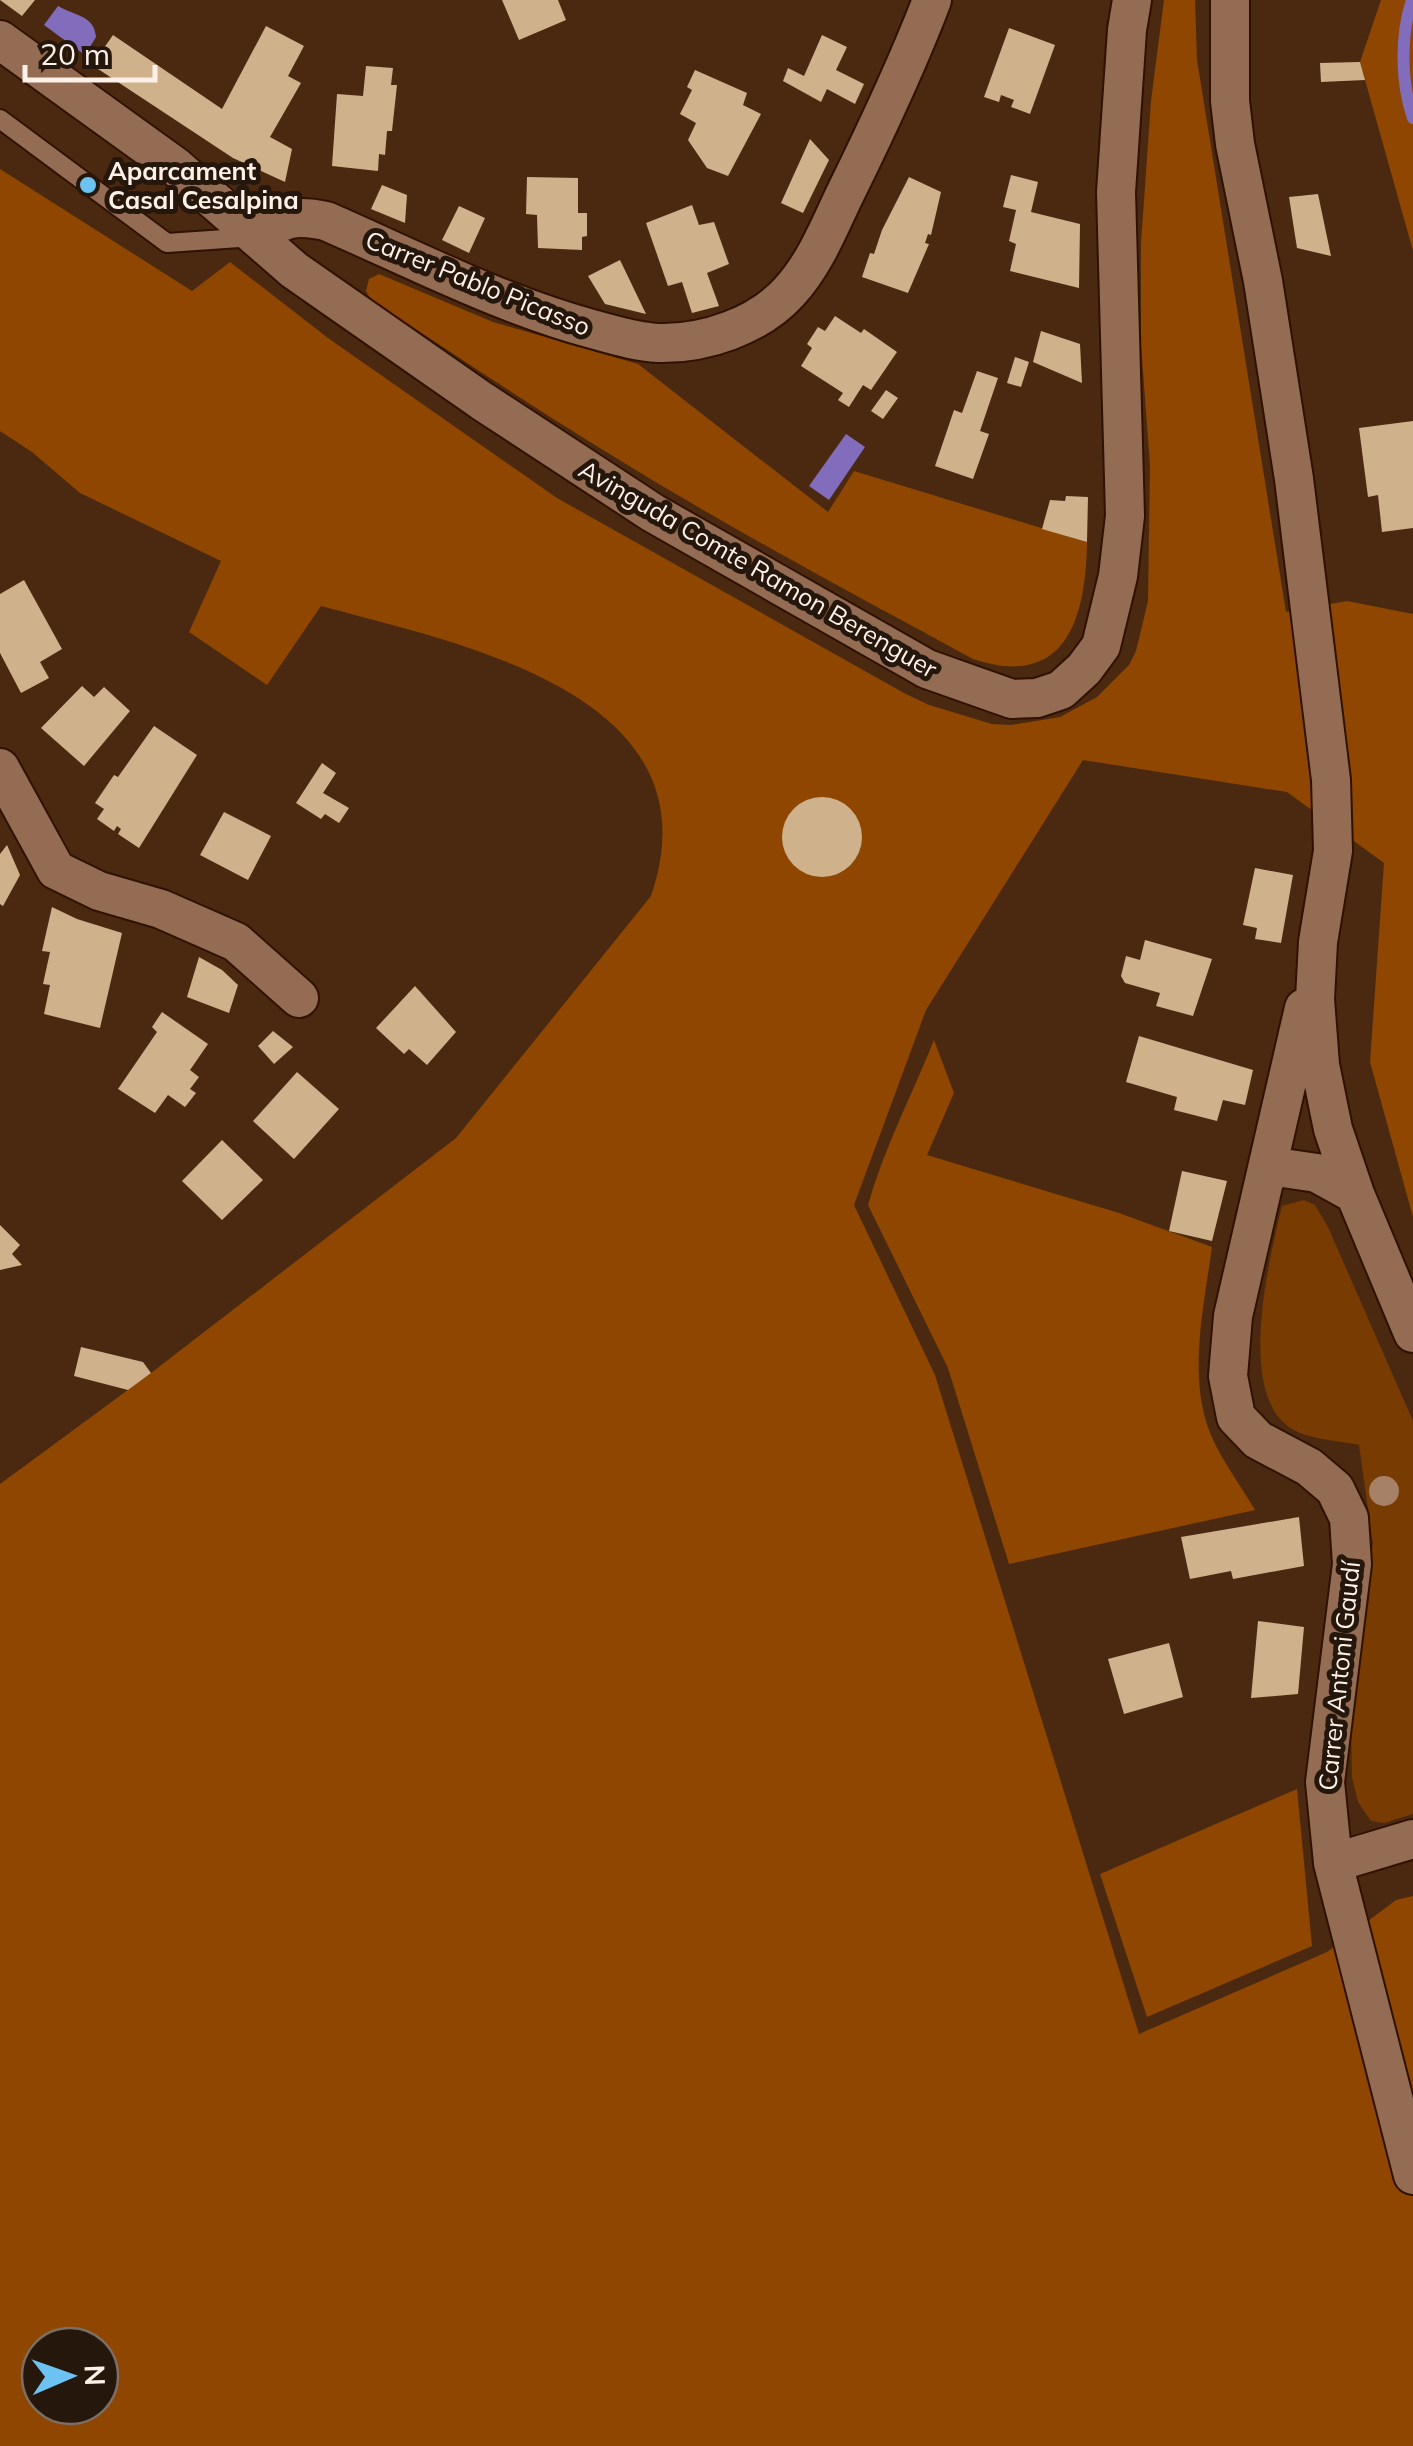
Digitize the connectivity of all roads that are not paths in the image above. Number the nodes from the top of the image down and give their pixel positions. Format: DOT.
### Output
graph roads {
  1 [pos="932,0"];
  2 [pos="1132,0"];
  3 [pos="1230,0"];
  4 [pos="0,40"];
  5 [pos="0,119"];
  6 [pos="256,237"];
  7 [pos="0,768"];
  8 [pos="1318,942"];
  9 [pos="299,998"];
  10 [pos="1268,1166"];
  11 [pos="1355,1194"];
  12 [pos="1413,1333"];
  13 [pos="1413,1839"];
  14 [pos="1333,1862"];
  15 [pos="1413,2174"];
  1 -- 6 [label="street, Carrer Pablo Picasso"];
  2 -- 6 [label="street, Avinguda Comte Ramon Berenguer"];
  3 -- 8 [label="street"];
  4 -- 6 [label="street, Avinguda Comte Ramon Berenguer"];
  5 -- 6 [label="lane"];
  7 -- 9 [label="street"];
  8 -- 10 [label="street, Carrer Antoni Gaudí"];
  8 -- 11 [label="street"];
  10 -- 11 [label="street"];
  10 -- 14 [label="street, Carrer Antoni Gaudí"];
  11 -- 12 [label="street"];
  13 -- 14 [label="street"];
  14 -- 15 [label="street, Carrer Antoni Gaudí"];
}
